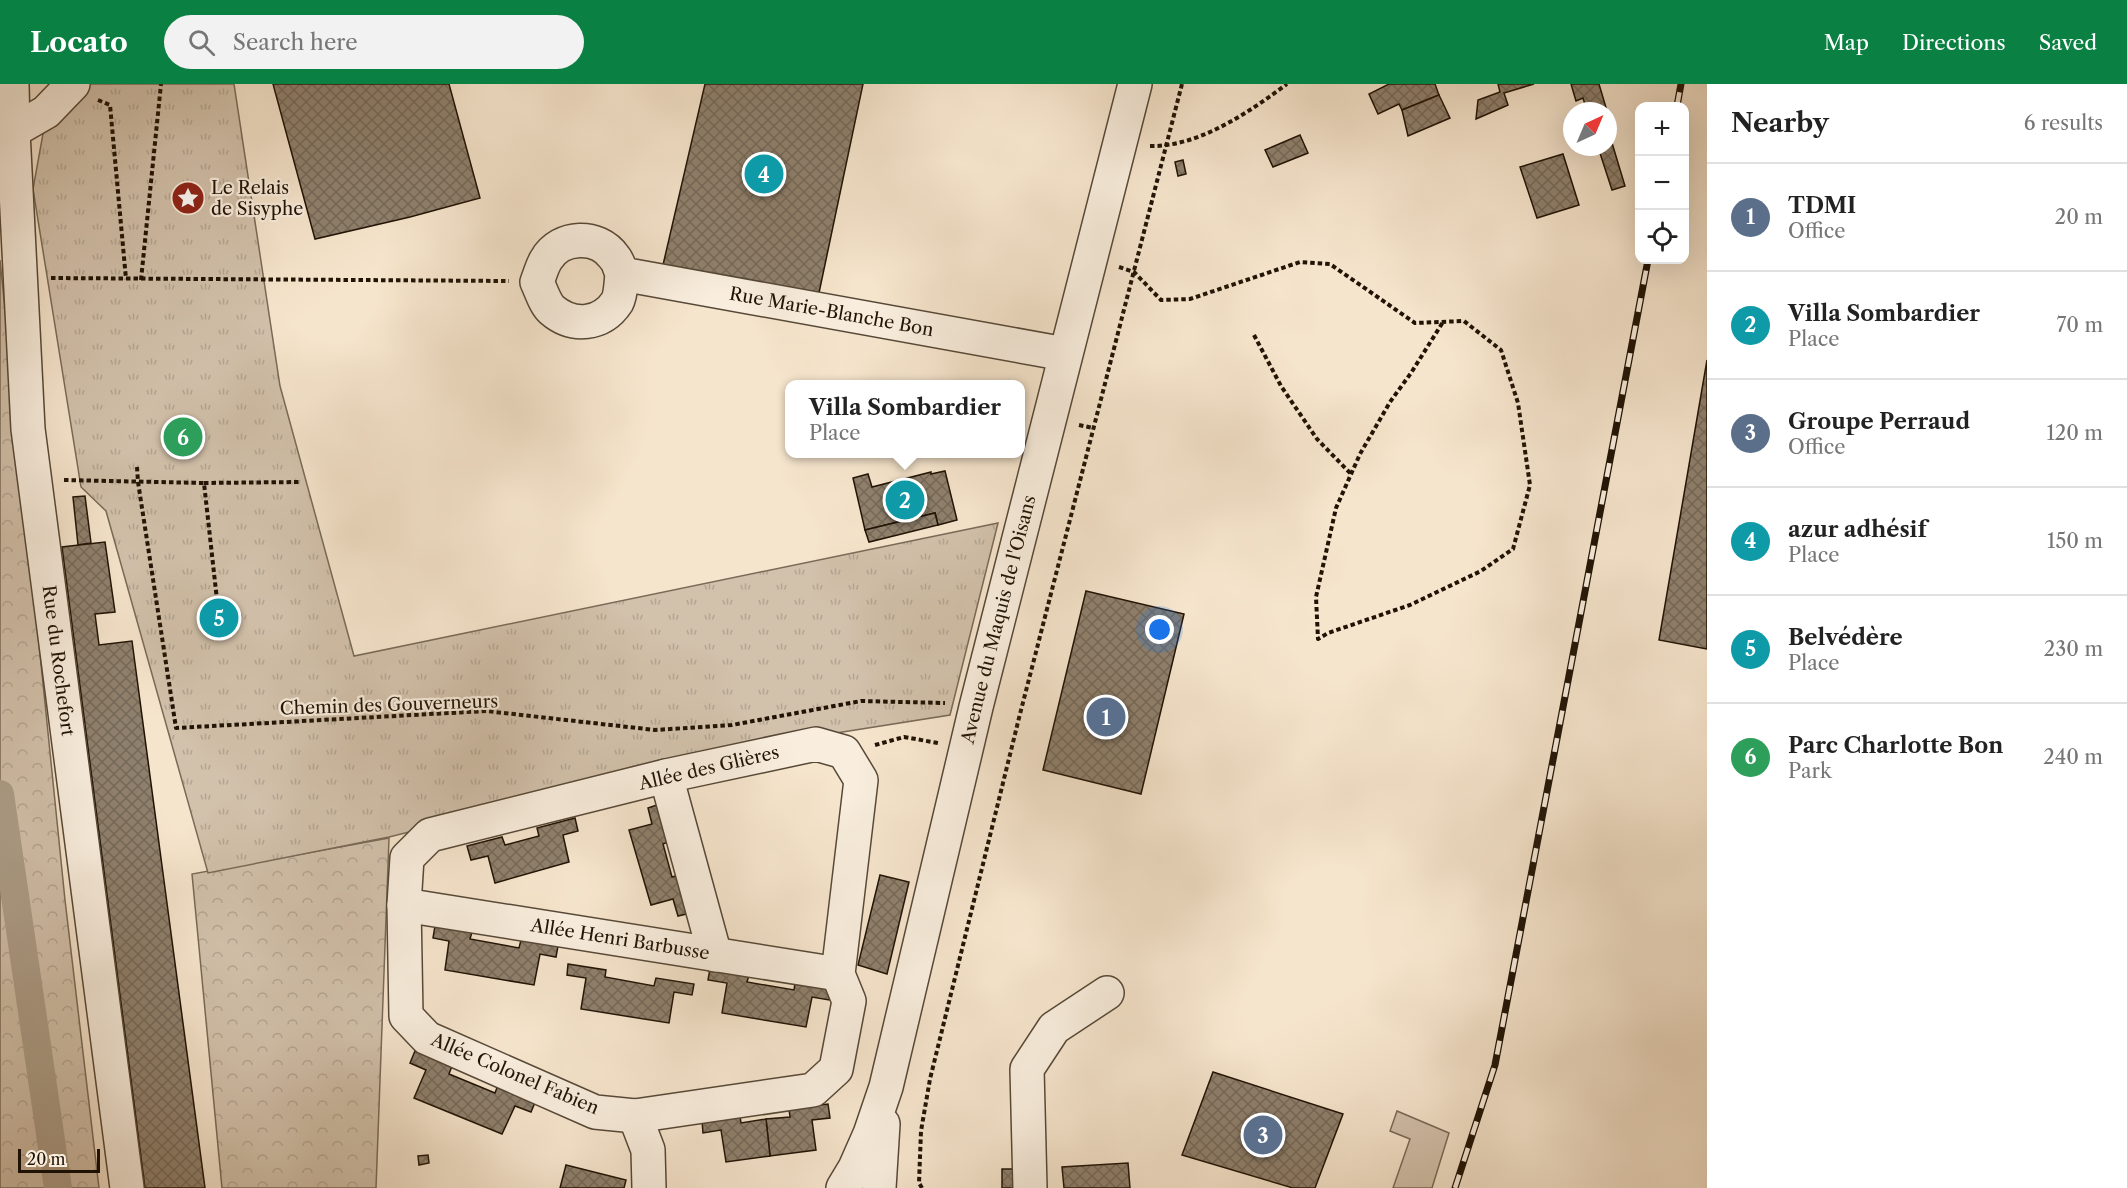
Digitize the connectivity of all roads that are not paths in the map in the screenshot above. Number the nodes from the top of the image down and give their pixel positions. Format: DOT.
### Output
graph roads {
  1 [pos="1135,84"];
  2 [pos="12,85"];
  3 [pos="72,86"];
  4 [pos="13,131"];
  5 [pos="622,274"];
  6 [pos="1054,352"];
  7 [pos="666,776"];
  8 [pos="404,905"];
  9 [pos="716,955"];
  10 [pos="838,974"];
  11 [pos="1107,993"];
  12 [pos="886,1087"];
  13 [pos="635,1116"];
  14 [pos="127,1188"];
  15 [pos="649,1188"];
  16 [pos="843,1188"];
  17 [pos="879,1188"];
  18 [pos="1030,1188"];
  1 -- 6 [label="street, Avenue du Maquis de l'Oisans"];
  2 -- 4 [label="street, Rue du Rochefort"];
  3 -- 4 [label="street"];
  4 -- 14 [label="street, Rue du Rochefort"];
  5 -- 5 [label="street"];
  5 -- 6 [label="street, Rue Marie-Blanche Bon"];
  6 -- 12 [label="street, Avenue du Maquis de l'Oisans"];
  7 -- 8 [label="street, Allée des Glières"];
  7 -- 9 [label="street"];
  7 -- 10 [label="street, Allée des Glières"];
  8 -- 9 [label="street, Allée Henri Barbusse"];
  8 -- 13 [label="street, Allée Colonel Fabien"];
  9 -- 10 [label="street, Allée Henri Barbusse"];
  10 -- 13 [label="street, Allée Colonel Fabien"];
  11 -- 18 [label="street"];
  12 -- 16 [label="street, Avenue du Maquis de l'Oisans"];
  12 -- 17 [label="street, Avenue du Maquis de l'Oisans"];
  13 -- 15 [label="street"];
}
